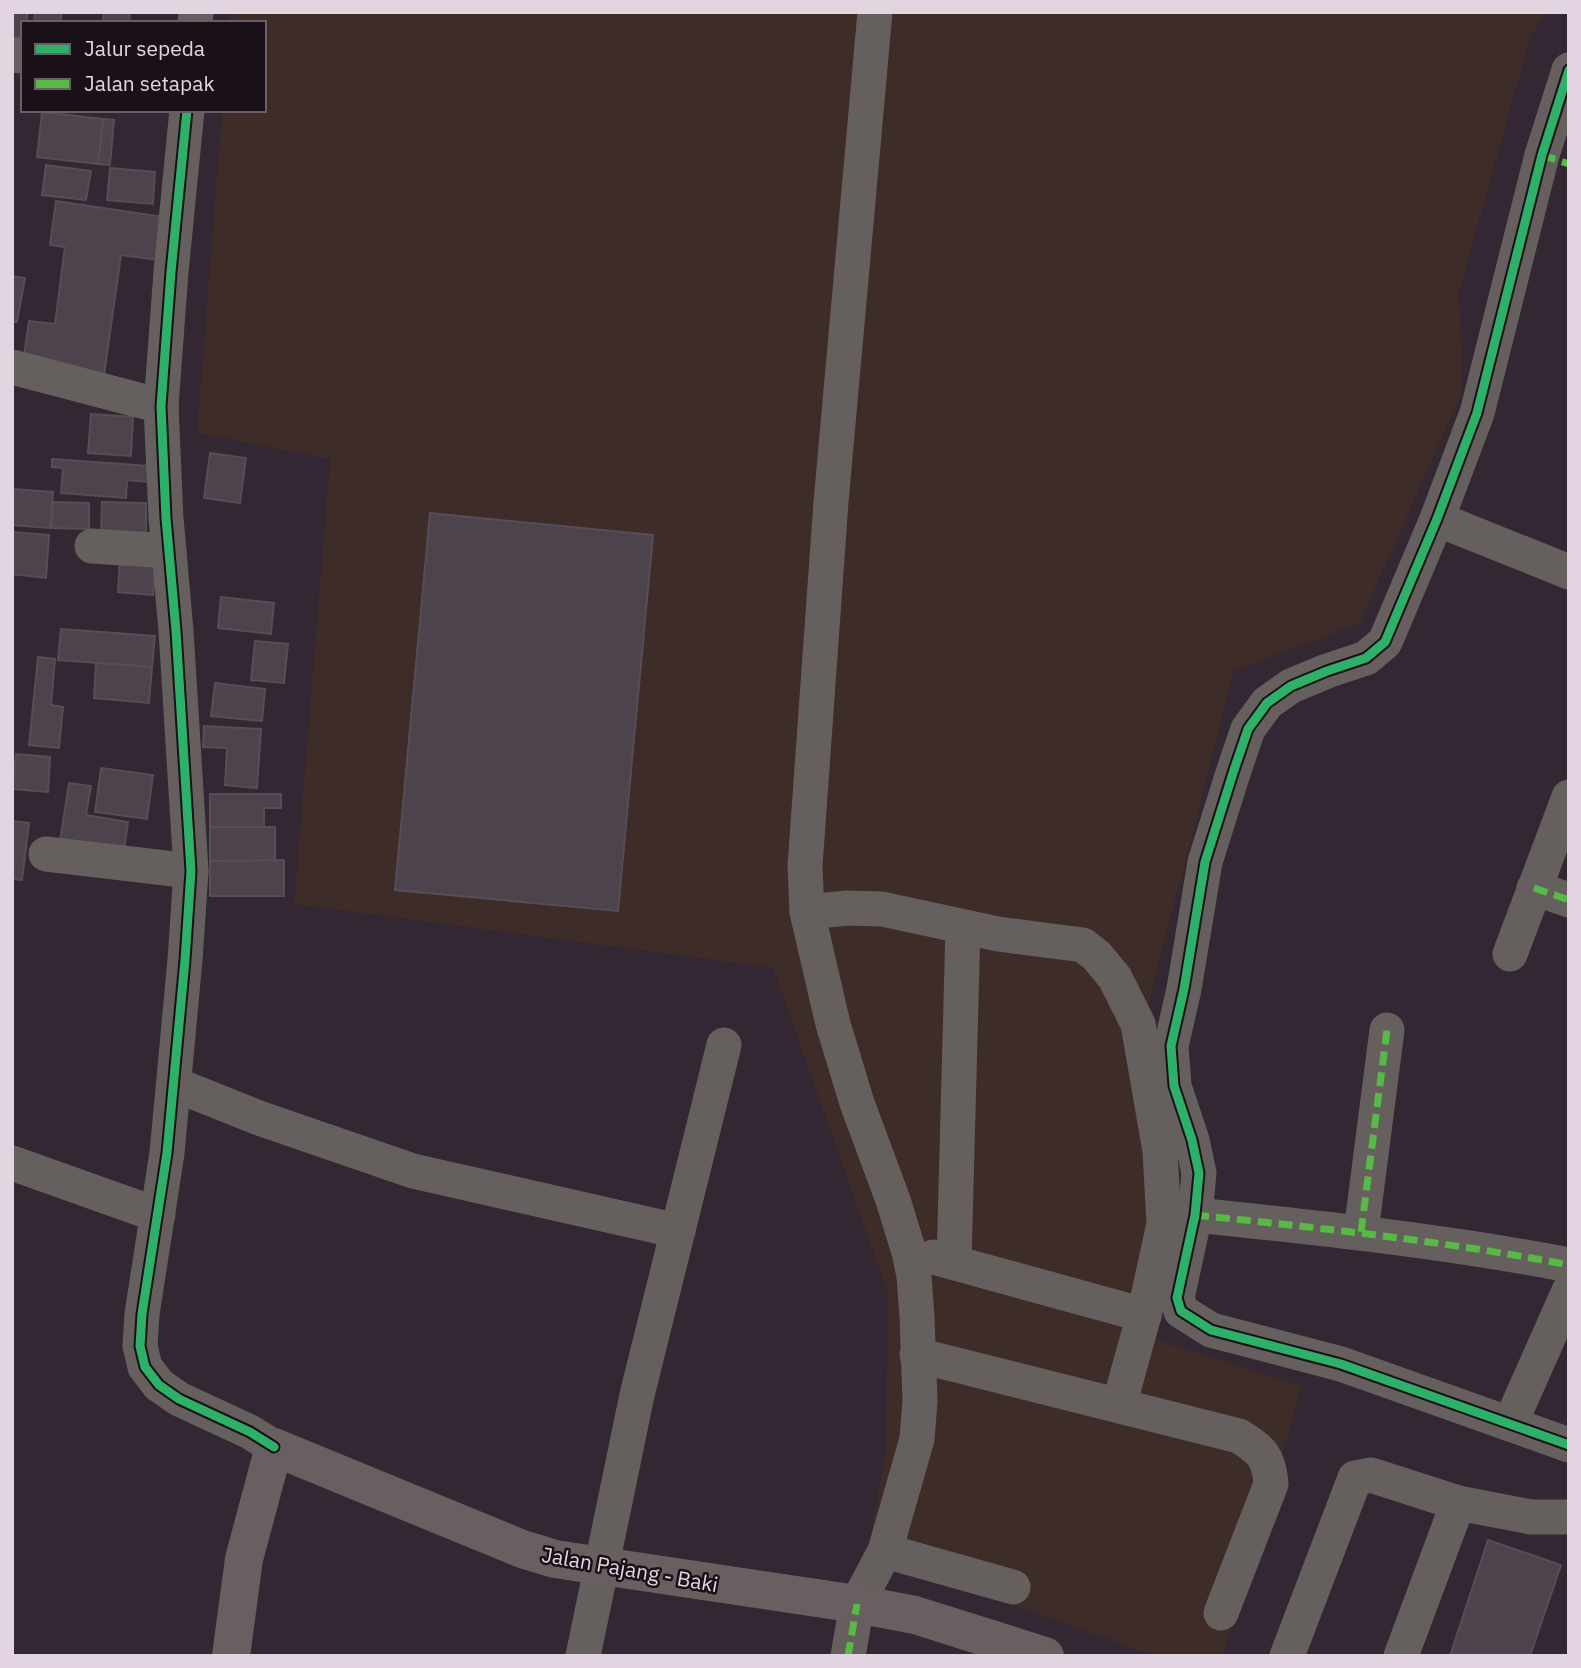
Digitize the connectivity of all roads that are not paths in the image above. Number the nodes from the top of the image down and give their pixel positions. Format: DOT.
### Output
graph roads {
  1 [pos="876,12"];
  2 [pos="1569,70"];
  3 [pos="187,112"];
  4 [pos="1555,160"];
  5 [pos="12,367"];
  6 [pos="161,406"];
  7 [pos="1437,519"];
  8 [pos="92,546"];
  9 [pos="169,551"];
  10 [pos="1569,572"];
  11 [pos="1569,797"];
  12 [pos="46,854"];
  13 [pos="191,871"];
  14 [pos="1534,888"];
  15 [pos="1569,900"];
  16 [pos="807,912"];
  17 [pos="963,927"];
  18 [pos="1510,954"];
  19 [pos="1387,1030"];
  20 [pos="724,1045"];
  21 [pos="174,1084"];
  22 [pos="12,1163"];
  23 [pos="158,1215"];
  24 [pos="1195,1216"];
  25 [pos="678,1231"];
  26 [pos="1361,1232"];
  27 [pos="909,1252"];
  28 [pos="954,1262"];
  29 [pos="1569,1265"];
  30 [pos="1569,1291"];
  31 [pos="1144,1315"];
  32 [pos="917,1355"];
  33 [pos="1119,1405"];
  34 [pos="1510,1424"];
  35 [pos="1569,1445"];
  36 [pos="274,1447"];
  37 [pos="1458,1503"];
  38 [pos="1569,1517"];
  39 [pos="885,1551"];
  40 [pos="600,1566"];
  41 [pos="1013,1587"];
  42 [pos="857,1604"];
  43 [pos="1221,1613"];
  44 [pos="231,1656"];
  45 [pos="583,1656"];
  46 [pos="848,1656"];
  47 [pos="1045,1656"];
  48 [pos="1287,1656"];
  49 [pos="1401,1656"];
  1 -- 16 [label="street"];
  2 -- 4 [label="street"];
  3 -- 6 [label="street"];
  4 -- 7 [label="street"];
  5 -- 6 [label="street"];
  6 -- 9 [label="street"];
  7 -- 10 [label="street"];
  7 -- 24 [label="street"];
  8 -- 9 [label="street"];
  9 -- 13 [label="street"];
  11 -- 14 [label="street"];
  12 -- 13 [label="street"];
  13 -- 21 [label="street"];
  14 -- 15 [label="street"];
  14 -- 18 [label="street"];
  16 -- 17 [label="street"];
  16 -- 27 [label="street"];
  17 -- 28 [label="street"];
  17 -- 31 [label="street"];
  19 -- 26 [label="street"];
  20 -- 25 [label="street"];
  21 -- 23 [label="street"];
  21 -- 25 [label="street"];
  22 -- 23 [label="street"];
  23 -- 36 [label="street"];
  24 -- 26 [label="street"];
  24 -- 34 [label="street"];
  25 -- 40 [label="street"];
  26 -- 29 [label="street"];
  27 -- 28 [label="street"];
  27 -- 32 [label="street"];
  28 -- 31 [label="street"];
  30 -- 34 [label="street"];
  31 -- 33 [label="street"];
  32 -- 33 [label="street"];
  32 -- 39 [label="street"];
  33 -- 43 [label="street"];
  34 -- 35 [label="street"];
  36 -- 40 [label="main road, Jalan Pajang - Baki"];
  36 -- 44 [label="main road"];
  37 -- 38 [label="street"];
  37 -- 48 [label="street"];
  37 -- 49 [label="street"];
  39 -- 41 [label="street"];
  39 -- 42 [label="street"];
  40 -- 42 [label="main road, Jalan Pajang - Baki"];
  40 -- 45 [label="street"];
  42 -- 46 [label="street"];
  42 -- 47 [label="main road, Jalan Pajang - Baki"];
}
